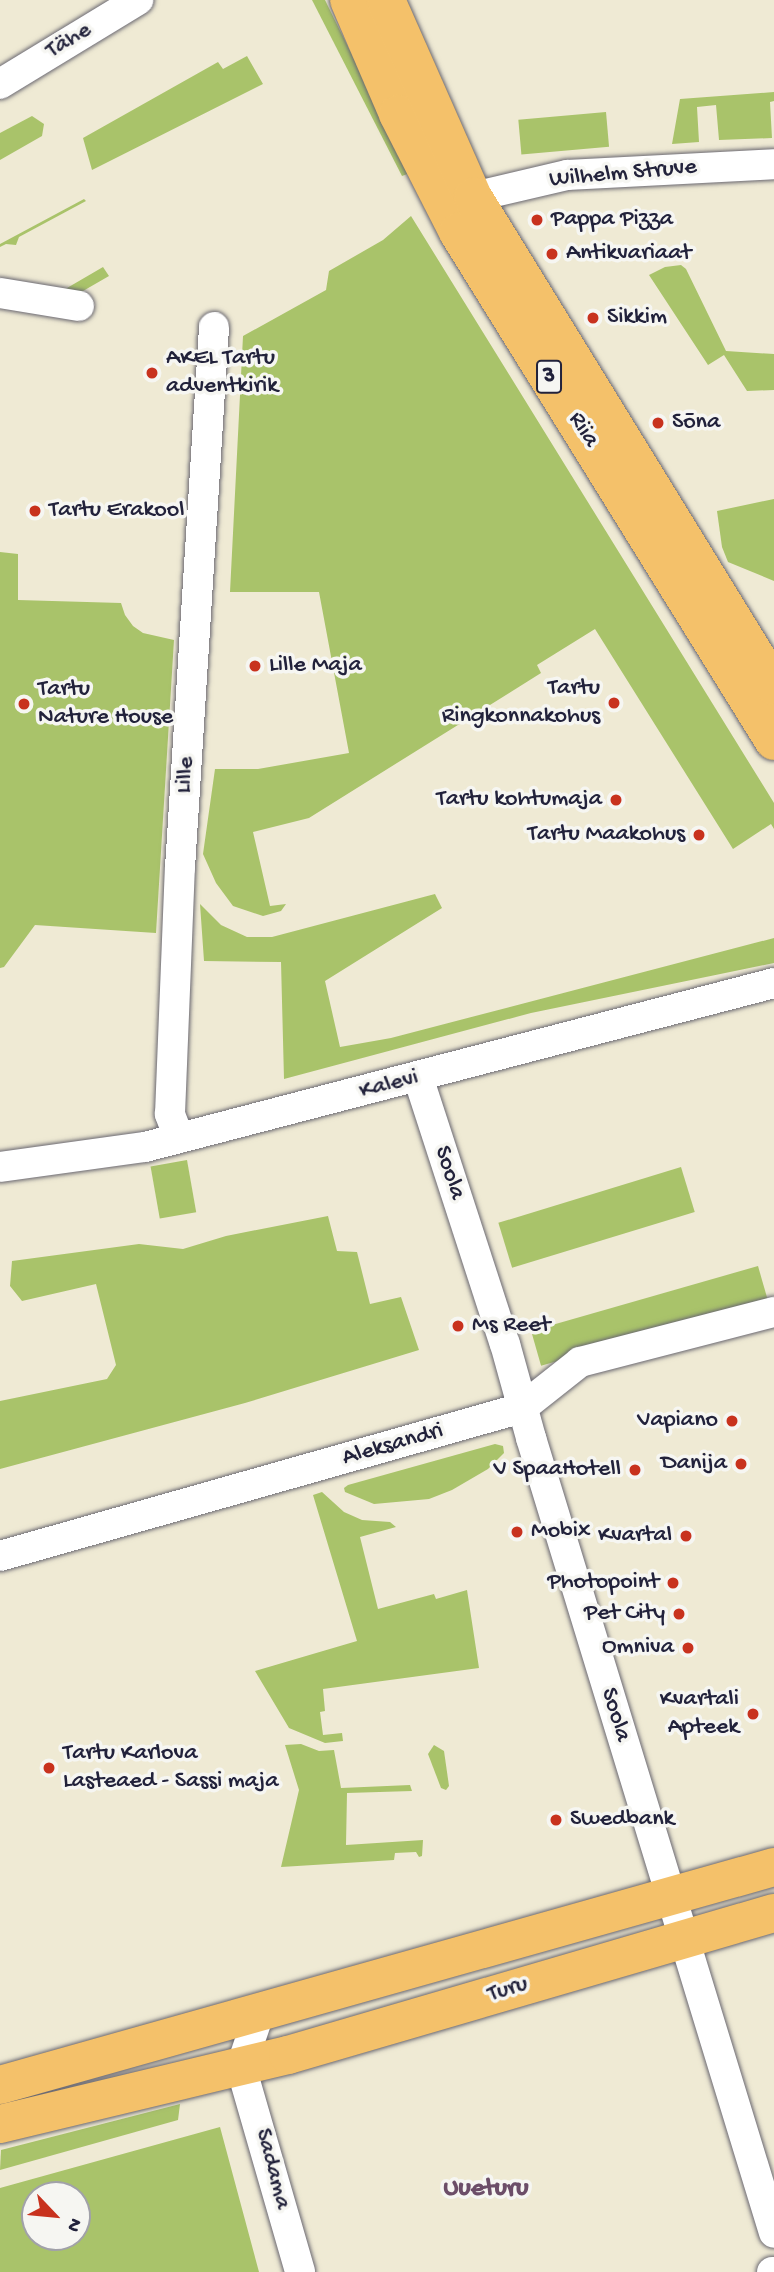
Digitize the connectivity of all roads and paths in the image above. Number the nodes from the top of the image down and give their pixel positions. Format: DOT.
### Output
graph roads {
  1 [pos="138,0"];
  2 [pos="349,0"];
  3 [pos="386,0"];
  4 [pos="0,84"];
  5 [pos="774,164"];
  6 [pos="473,197"];
  7 [pos="0,293"];
  8 [pos="79,306"];
  9 [pos="214,327"];
  10 [pos="774,686"];
  11 [pos="774,741"];
  12 [pos="774,983"];
  13 [pos="418,1077"];
  14 [pos="179,1138"];
  15 [pos="0,1167"];
  16 [pos="774,1312"];
  17 [pos="523,1408"];
  18 [pos="0,1556"];
  19 [pos="774,1867"];
  20 [pos="671,1897"];
  21 [pos="774,1913"];
  22 [pos="685,1939"];
  23 [pos="259,2014"];
  24 [pos="241,2067"];
  25 [pos="0,2085"];
  26 [pos="0,2124"];
  27 [pos="774,2233"];
  28 [pos="300,2272"];
  1 -- 4 [label="street, Tähe"];
  2 -- 11 [label="main road, Riia / 3"];
  3 -- 6 [label="main road, Riia / 3"];
  5 -- 6 [label="street, Wilhelm Struve"];
  6 -- 10 [label="main road, Riia / 3"];
  7 -- 8 [label="street"];
  9 -- 14 [label="street, Lille"];
  12 -- 13 [label="street, Kalevi"];
  13 -- 14 [label="street, Kalevi"];
  13 -- 17 [label="street, Soola"];
  14 -- 15 [label="street, Kalevi"];
  16 -- 17 [label="street, Aleksandri"];
  17 -- 18 [label="street, Aleksandri"];
  17 -- 20 [label="street, Soola"];
  19 -- 20 [label="main road, Turu"];
  20 -- 22 [label="street, Soola"];
  20 -- 23 [label="main road, Turu"];
  21 -- 22 [label="main road, Turu"];
  22 -- 24 [label="main road, Turu"];
  22 -- 27 [label="street, Soola"];
  23 -- 24 [label="street"];
  23 -- 25 [label="main road, Turu"];
  24 -- 26 [label="main road, Turu"];
  24 -- 28 [label="street, Sadama"];
}
